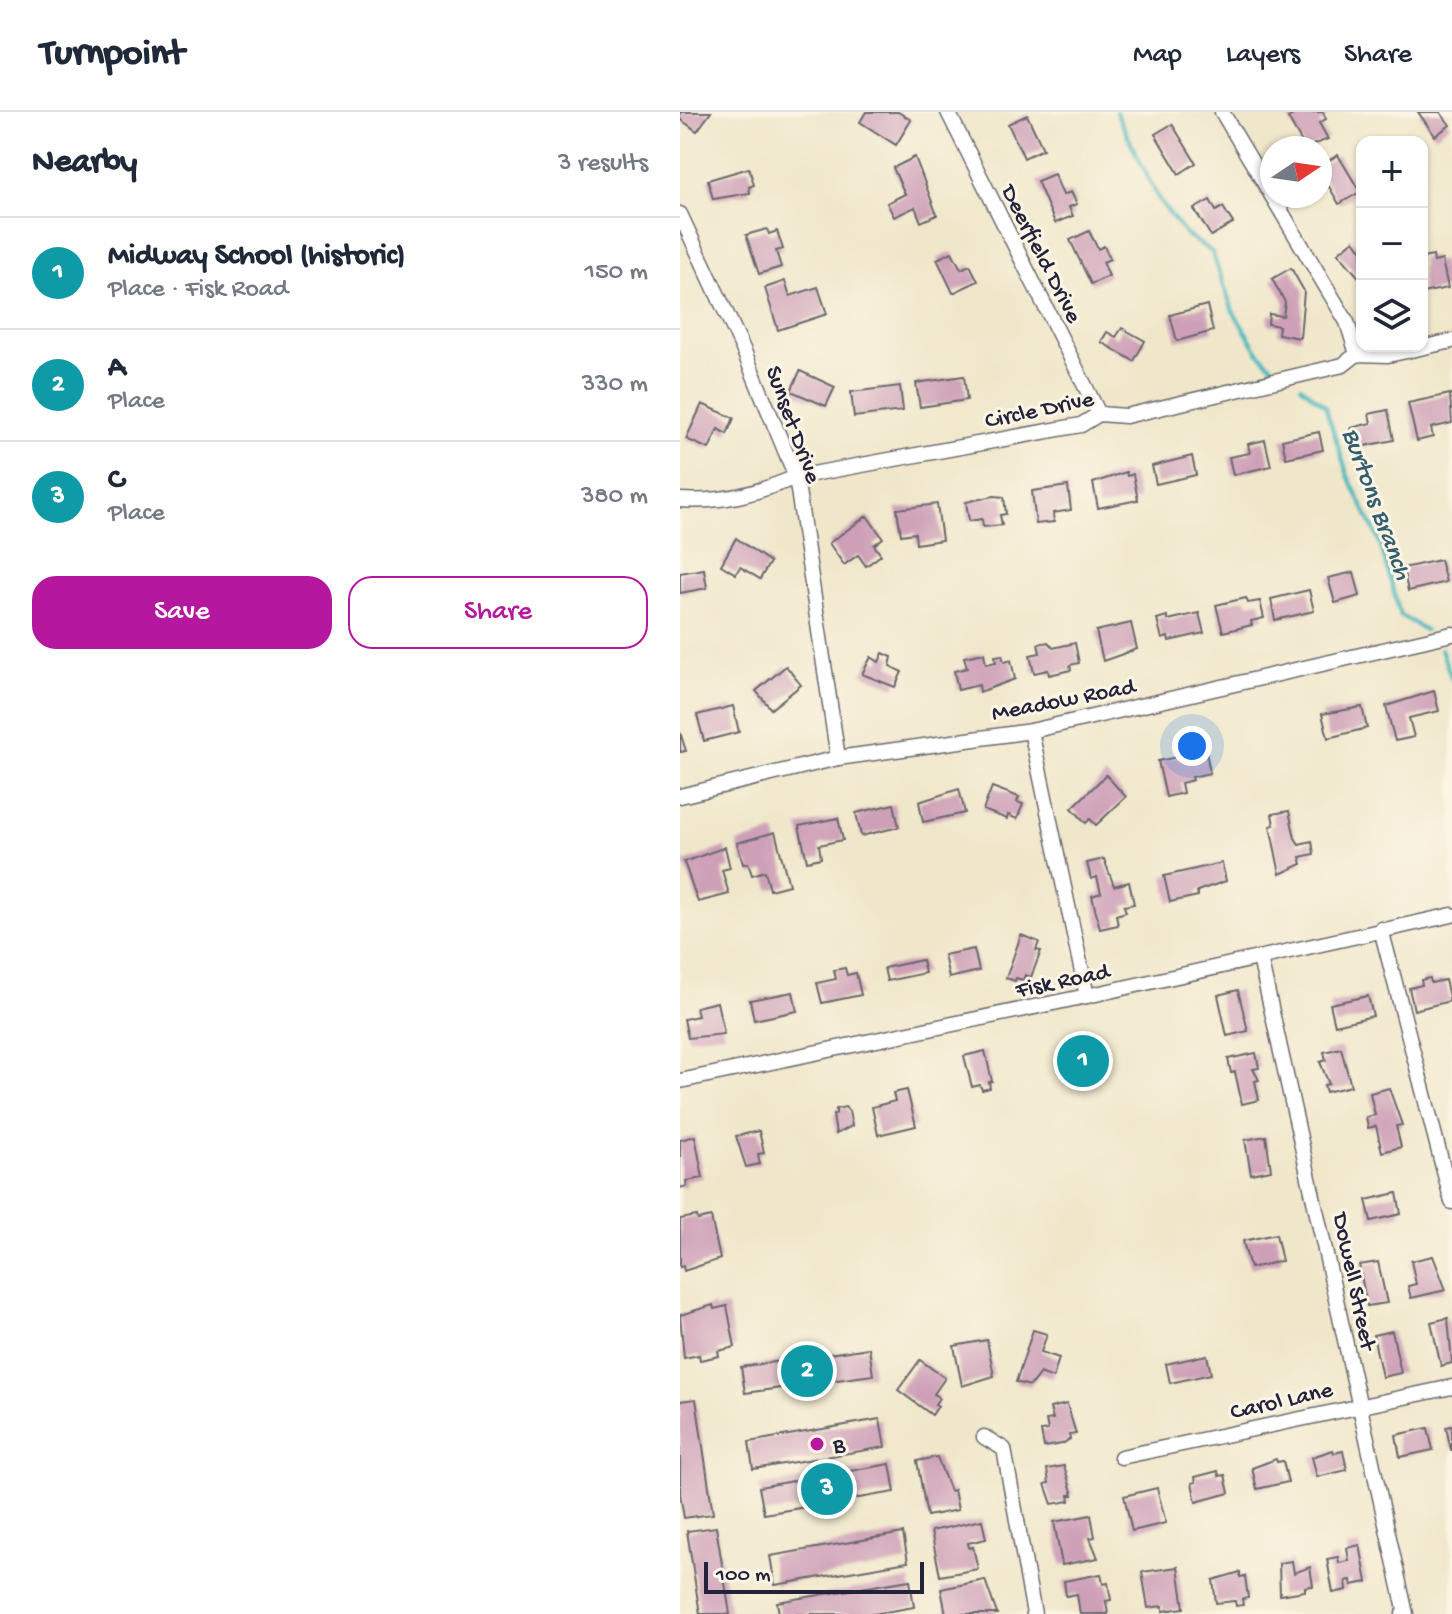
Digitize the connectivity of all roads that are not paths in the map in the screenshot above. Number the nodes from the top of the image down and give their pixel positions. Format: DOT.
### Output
graph roads {
  1 [pos="948,112"];
  2 [pos="1222,112"];
  3 [pos="1260,176"];
  4 [pos="1279,208"];
  5 [pos="680,214"];
  6 [pos="1452,341"];
  7 [pos="1357,354"];
  8 [pos="1099,414"];
  9 [pos="796,477"];
  10 [pos="680,500"];
  11 [pos="1452,634"];
  12 [pos="1031,731"];
  13 [pos="838,758"];
  14 [pos="680,796"];
  15 [pos="1452,915"];
  16 [pos="1381,929"];
  17 [pos="1260,958"];
  18 [pos="1087,996"];
  19 [pos="680,1081"];
  20 [pos="1446,1159"];
  21 [pos="1452,1202"];
  22 [pos="1452,1387"];
  23 [pos="1360,1404"];
  24 [pos="984,1437"];
  25 [pos="1121,1457"];
  26 [pos="1034,1614"];
  27 [pos="1404,1614"];
  1 -- 8 [label="street, Deerfield Drive"];
  2 -- 3 [label="street"];
  4 -- 7 [label="street"];
  5 -- 9 [label="street, Sunset Drive"];
  6 -- 7 [label="street, Circle Drive"];
  7 -- 8 [label="street, Circle Drive"];
  8 -- 9 [label="street, Circle Drive"];
  9 -- 10 [label="street, Circle Drive"];
  9 -- 13 [label="street, Sunset Drive"];
  11 -- 12 [label="street, Meadow Road"];
  12 -- 13 [label="street, Meadow Road"];
  12 -- 18 [label="street"];
  13 -- 14 [label="street, Meadow Road"];
  15 -- 16 [label="street, Fisk Road"];
  16 -- 17 [label="street, Fisk Road"];
  16 -- 20 [label="street"];
  17 -- 18 [label="street, Fisk Road"];
  17 -- 23 [label="street, Dowell Street"];
  18 -- 19 [label="street, Fisk Road"];
  20 -- 21 [label="street"];
  22 -- 23 [label="street, Carol Lane"];
  23 -- 25 [label="street, Carol Lane"];
  23 -- 27 [label="street, Dowell Street"];
  24 -- 26 [label="street"];
}
